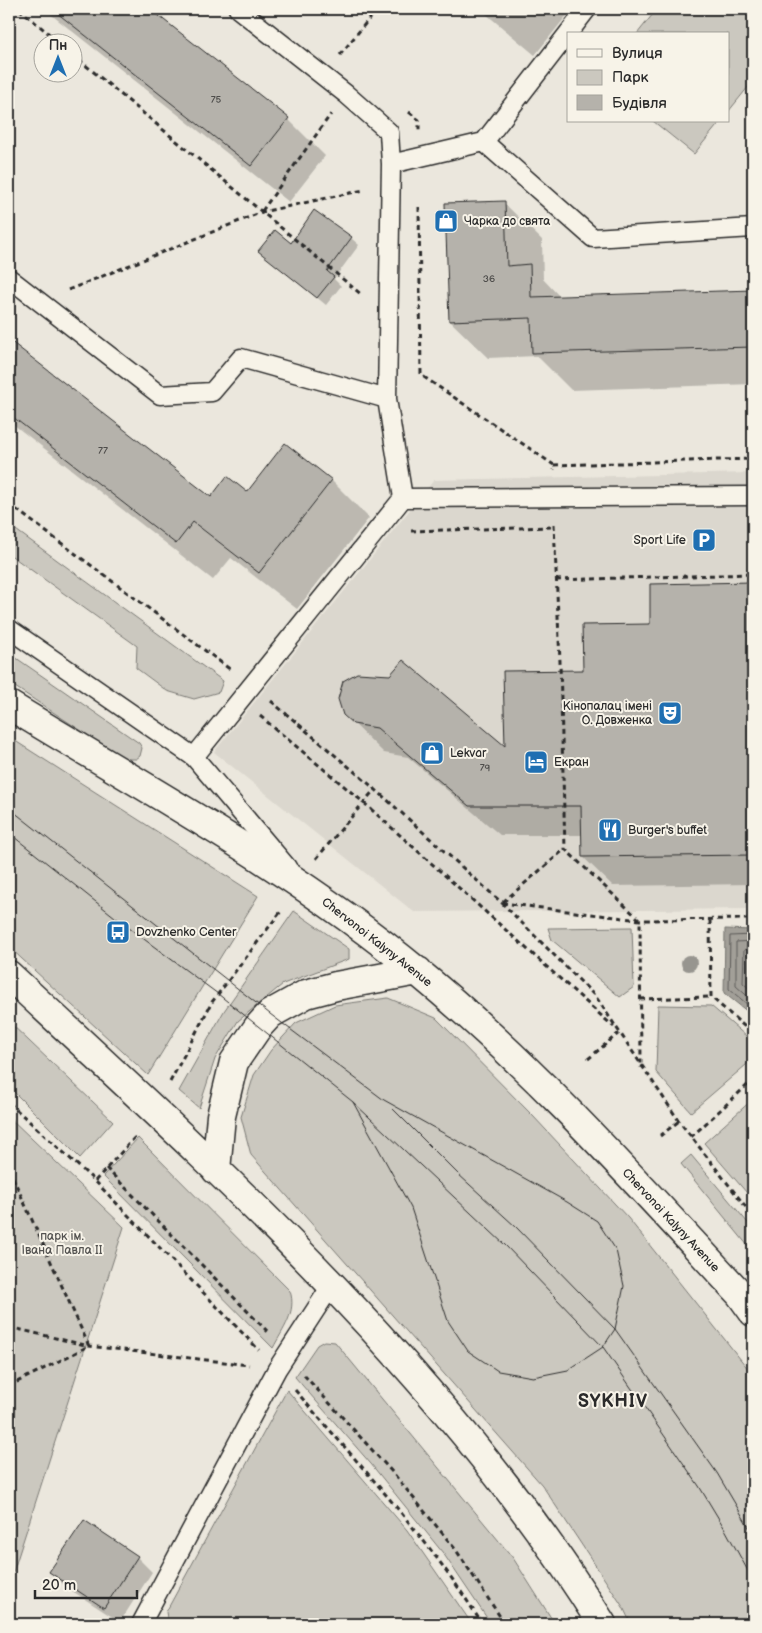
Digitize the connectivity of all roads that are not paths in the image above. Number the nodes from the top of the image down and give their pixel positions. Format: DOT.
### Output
graph roads {
  1 [pos="238,9"];
  2 [pos="587,9"];
  3 [pos="569,32"];
  4 [pos="567,35"];
  5 [pos="484,142"];
  6 [pos="391,164"];
  7 [pos="753,228"];
  8 [pos="9,278"];
  9 [pos="387,399"];
  10 [pos="753,496"];
  11 [pos="403,498"];
  12 [pos="9,629"];
  13 [pos="9,706"];
  14 [pos="194,757"];
  15 [pos="293,894"];
  16 [pos="418,971"];
  17 [pos="9,976"];
  18 [pos="216,1170"];
  19 [pos="331,1286"];
  20 [pos="753,1312"];
  21 [pos="141,1624"];
  22 [pos="602,1624"];
  1 -- 6 [label="lane"];
  2 -- 3 [label="lane"];
  4 -- 5 [label="lane"];
  5 -- 6 [label="lane"];
  5 -- 7 [label="lane"];
  6 -- 9 [label="lane"];
  8 -- 9 [label="lane"];
  9 -- 11 [label="lane"];
  10 -- 11 [label="lane"];
  11 -- 14 [label="lane"];
  12 -- 14 [label="lane"];
  13 -- 15 [label="main road, Chervonoi Kalyny Avenue"];
  14 -- 15 [label="lane"];
  15 -- 16 [label="main road, Chervonoi Kalyny Avenue"];
  16 -- 18 [label="main road"];
  16 -- 20 [label="main road, Chervonoi Kalyny Avenue"];
  17 -- 18 [label="main road"];
  18 -- 19 [label="main road"];
  19 -- 21 [label="lane"];
  19 -- 22 [label="main road"];
}
